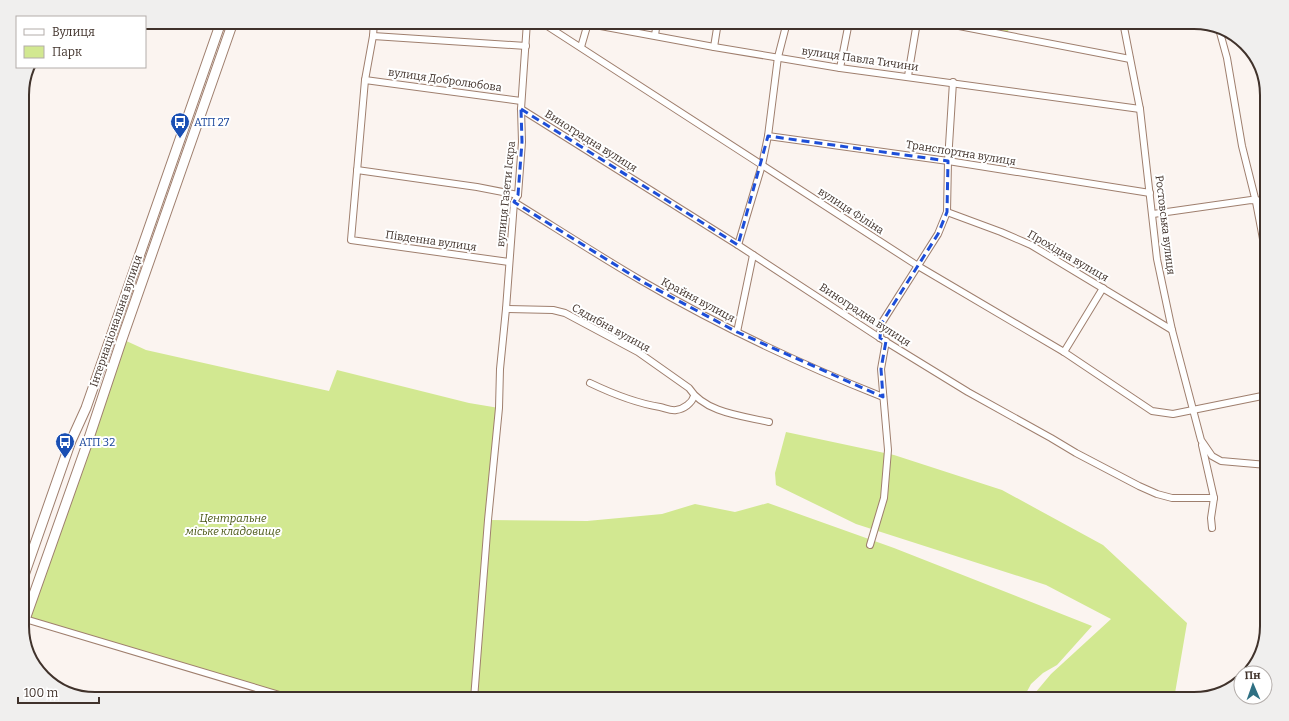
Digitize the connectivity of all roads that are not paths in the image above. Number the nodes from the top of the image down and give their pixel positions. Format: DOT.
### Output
graph roads {
  1 [pos="219,29"];
  2 [pos="231,29"];
  3 [pos="374,29"];
  4 [pos="527,29"];
  5 [pos="552,29"];
  6 [pos="586,29"];
  7 [pos="618,29"];
  8 [pos="656,29"];
  9 [pos="717,29"];
  10 [pos="785,29"];
  11 [pos="848,29"];
  12 [pos="916,29"];
  13 [pos="975,29"];
  14 [pos="1124,29"];
  15 [pos="655,35"];
  16 [pos="1221,35"];
  17 [pos="373,36"];
  18 [pos="526,46"];
  19 [pos="580,47"];
  20 [pos="714,47"];
  21 [pos="778,57"];
  22 [pos="1130,59"];
  23 [pos="840,68"];
  24 [pos="908,76"];
  25 [pos="365,80"];
  26 [pos="953,82"];
  27 [pos="521,101"];
  28 [pos="521,109"];
  29 [pos="1140,109"];
  30 [pos="768,136"];
  31 [pos="948,161"];
  32 [pos="762,165"];
  33 [pos="357,170"];
  34 [pos="1150,193"];
  35 [pos="518,195"];
  36 [pos="514,202"];
  37 [pos="1256,202"];
  38 [pos="1260,202"];
  39 [pos="947,212"];
  40 [pos="1153,214"];
  41 [pos="1260,223"];
  42 [pos="738,245"];
  43 [pos="753,255"];
  44 [pos="509,262"];
  45 [pos="918,266"];
  46 [pos="1103,288"];
  47 [pos="506,309"];
  48 [pos="1172,330"];
  49 [pos="737,332"];
  50 [pos="883,340"];
  51 [pos="1064,352"];
  52 [pos="590,383"];
  53 [pos="694,396"];
  54 [pos="1260,396"];
  55 [pos="883,397"];
  56 [pos="1193,410"];
  57 [pos="769,422"];
  58 [pos="1201,440"];
  59 [pos="1260,464"];
  60 [pos="1214,498"];
  61 [pos="1212,528"];
  62 [pos="870,545"];
  63 [pos="29,561"];
  64 [pos="29,608"];
  65 [pos="29,620"];
  66 [pos="270,692"];
  67 [pos="475,692"];
  1 -- 63 [label="main road, Інтернаціональна вулиця"];
  2 -- 64 [label="main road, Інтернаціональна вулиця"];
  3 -- 17 [label="street"];
  4 -- 18 [label="street, вулиця Газети Іскра"];
  5 -- 19 [label="street, вулиця Філіна"];
  6 -- 19 [label="street"];
  7 -- 15 [label="street, вулиця Павла Тичини"];
  8 -- 15 [label="street"];
  9 -- 20 [label="street"];
  10 -- 21 [label="street"];
  11 -- 23 [label="street"];
  12 -- 24 [label="street"];
  13 -- 22 [label="street"];
  14 -- 22 [label="street, Ростовська вулиця"];
  15 -- 20 [label="street, вулиця Павла Тичини"];
  16 -- 37 [label="street"];
  17 -- 18 [label="street"];
  17 -- 25 [label="street"];
  18 -- 27 [label="street, вулиця Газети Іскра"];
  19 -- 32 [label="street, вулиця Філіна"];
  20 -- 21 [label="street, вулиця Павла Тичини"];
  21 -- 23 [label="street, вулиця Павла Тичини"];
  21 -- 30 [label="street"];
  22 -- 29 [label="street, Ростовська вулиця"];
  23 -- 24 [label="street, вулиця Павла Тичини"];
  24 -- 26 [label="street, вулиця Павла Тичини"];
  25 -- 27 [label="street, вулиця Добролюбова"];
  25 -- 33 [label="street"];
  26 -- 29 [label="street, вулиця Павла Тичини"];
  26 -- 31 [label="street"];
  27 -- 28 [label="street, вулиця Газети Іскра"];
  28 -- 35 [label="street, вулиця Газети Іскра"];
  28 -- 42 [label="street, Виноградна вулиця"];
  29 -- 34 [label="street, Ростовська вулиця"];
  30 -- 31 [label="street, Транспортна вулиця"];
  30 -- 32 [label="street"];
  31 -- 34 [label="street, Транспортна вулиця"];
  31 -- 39 [label="street"];
  32 -- 42 [label="street"];
  32 -- 45 [label="street, вулиця Філіна"];
  33 -- 35 [label="street"];
  33 -- 44 [label="street, Південна вулиця"];
  34 -- 40 [label="street, Ростовська вулиця"];
  35 -- 36 [label="street, вулиця Газети Іскра"];
  36 -- 44 [label="street, вулиця Газети Іскра"];
  36 -- 49 [label="street, Крайня вулиця"];
  37 -- 38 [label="street"];
  37 -- 40 [label="street"];
  37 -- 41 [label="street"];
  39 -- 45 [label="street"];
  39 -- 46 [label="street, Прохідна вулиця"];
  40 -- 48 [label="street, Ростовська вулиця"];
  42 -- 43 [label="street, Виноградна вулиця"];
  43 -- 49 [label="street"];
  43 -- 50 [label="street, Виноградна вулиця"];
  44 -- 47 [label="street, вулиця Газети Іскра"];
  45 -- 50 [label="street"];
  45 -- 51 [label="street, вулиця Філіна"];
  46 -- 48 [label="street, Прохідна вулиця"];
  46 -- 51 [label="street"];
  47 -- 53 [label="street, Сядибна вулиця"];
  47 -- 67 [label="street, вулиця Газети Іскра"];
  48 -- 56 [label="street, Ростовська вулиця"];
  49 -- 55 [label="street, Крайня вулиця"];
  50 -- 55 [label="street"];
  50 -- 60 [label="street, Виноградна вулиця"];
  51 -- 56 [label="street, вулиця Філіна"];
  52 -- 53 [label="street"];
  53 -- 57 [label="street, Сядибна вулиця"];
  54 -- 56 [label="street"];
  55 -- 62 [label="street"];
  56 -- 58 [label="street, Ростовська вулиця"];
  58 -- 59 [label="street"];
  58 -- 60 [label="street"];
  60 -- 61 [label="street"];
  65 -- 66 [label="street"];
}
